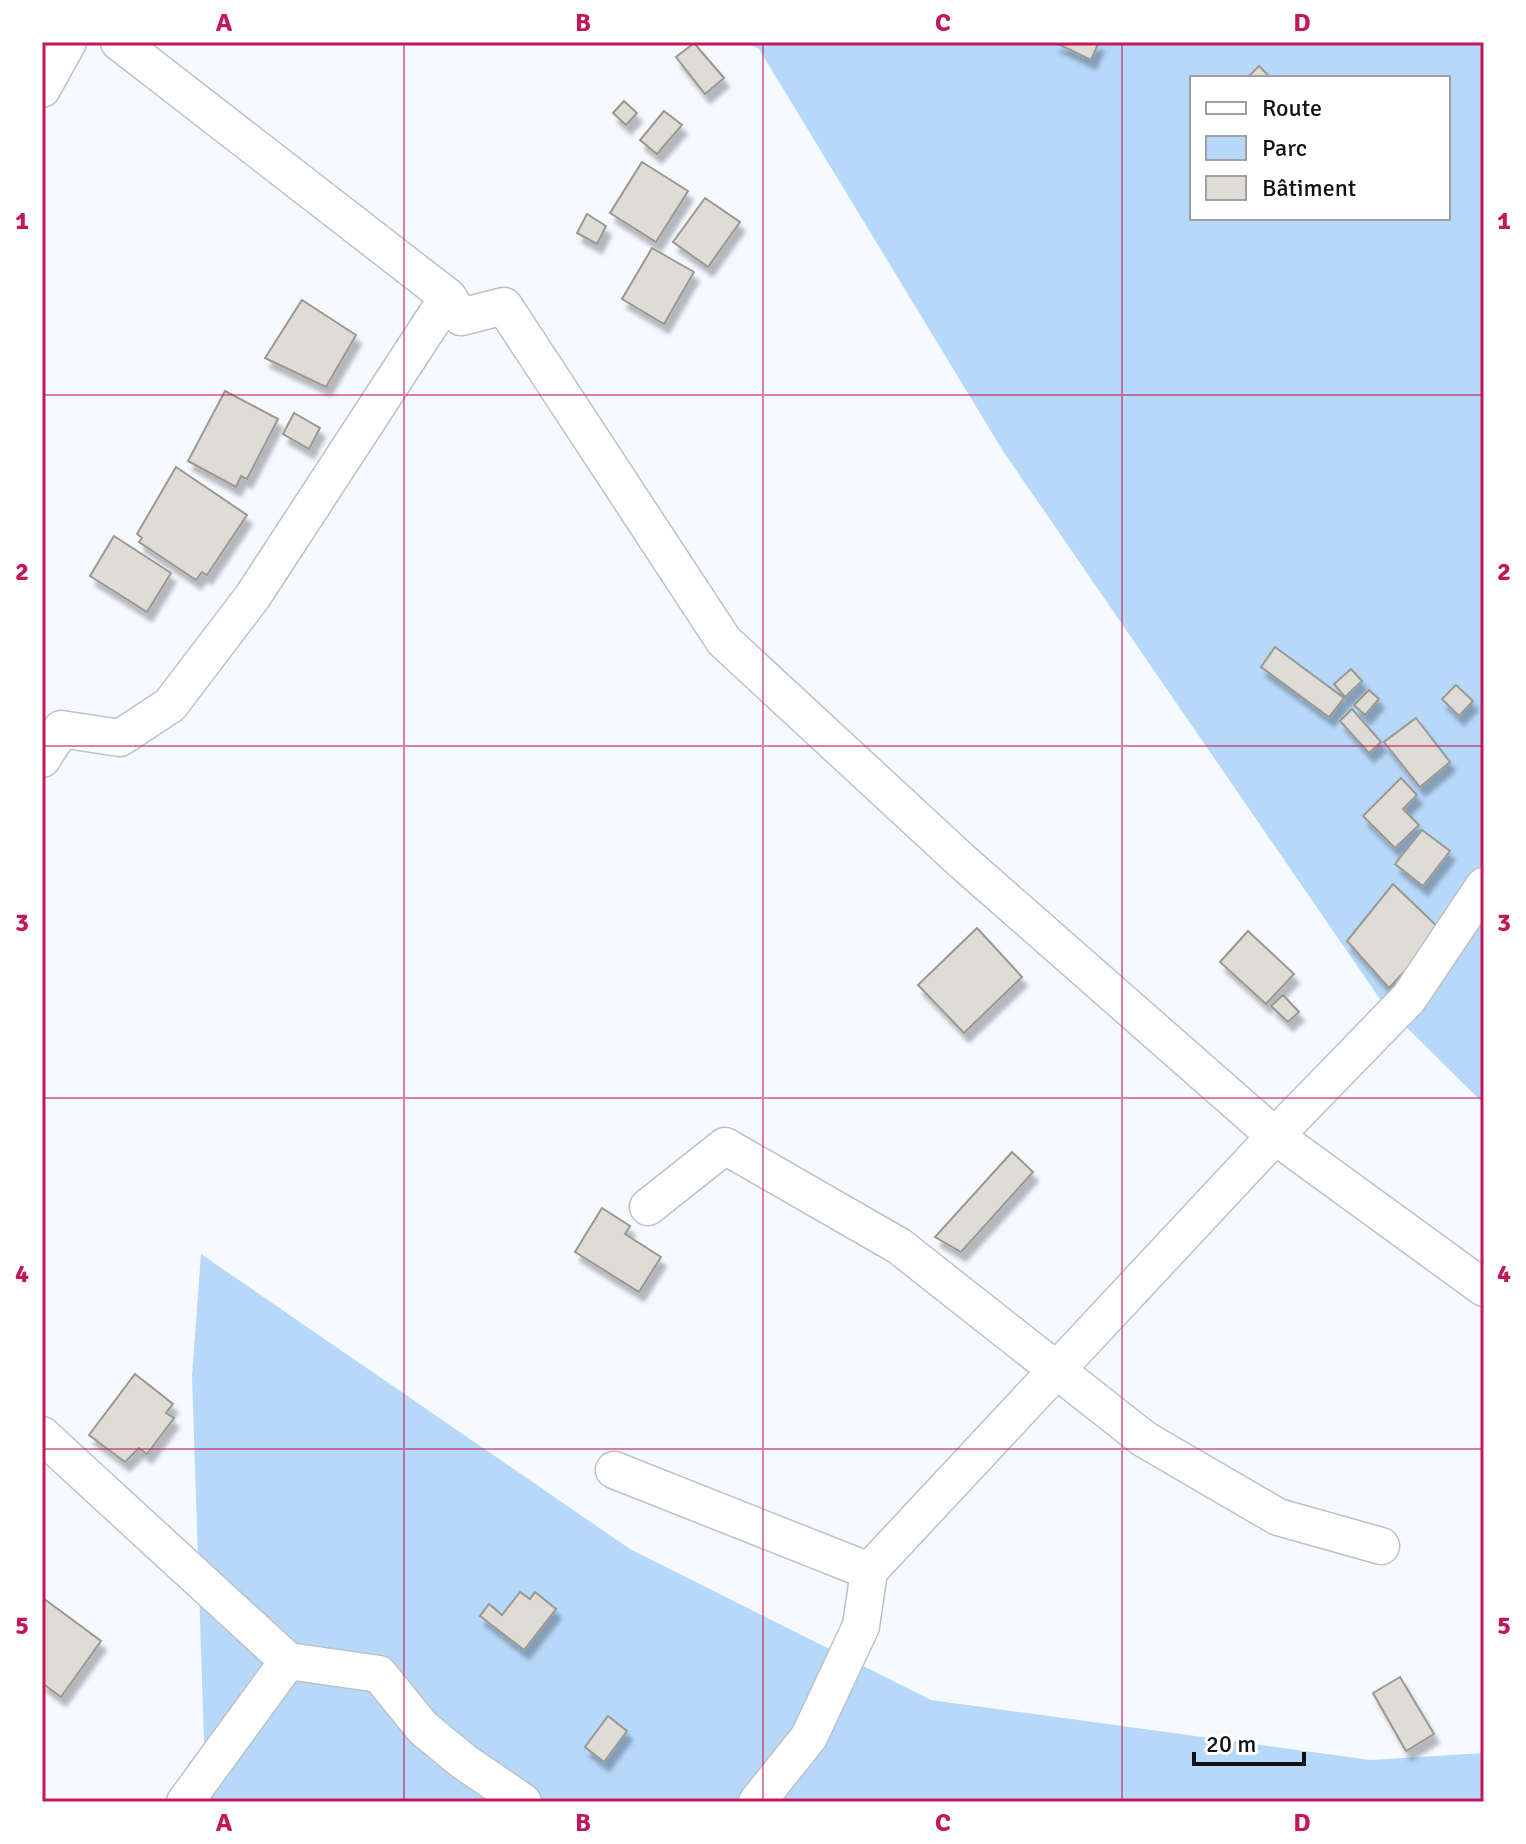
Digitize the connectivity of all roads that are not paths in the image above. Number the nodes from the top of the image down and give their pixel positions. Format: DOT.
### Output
graph roads {
  1 [pos="68,42"];
  2 [pos="119,42"];
  3 [pos="42,89"];
  4 [pos="448,297"];
  5 [pos="52,724"];
  6 [pos="42,759"];
  7 [pos="1484,886"];
  8 [pos="1275,1136"];
  9 [pos="648,1207"];
  10 [pos="1484,1288"];
  11 [pos="1056,1371"];
  12 [pos="42,1435"];
  13 [pos="614,1470"];
  14 [pos="1381,1546"];
  15 [pos="869,1571"];
  16 [pos="288,1661"];
  17 [pos="185,1802"];
  18 [pos="523,1802"];
  19 [pos="757,1802"];
  1 -- 3 [label="street"];
  2 -- 4 [label="street"];
  4 -- 5 [label="street"];
  4 -- 8 [label="street"];
  5 -- 6 [label="street"];
  7 -- 8 [label="street"];
  8 -- 10 [label="street"];
  8 -- 11 [label="street"];
  9 -- 11 [label="street"];
  11 -- 14 [label="street"];
  11 -- 15 [label="street"];
  12 -- 16 [label="street"];
  13 -- 15 [label="street"];
  15 -- 19 [label="street"];
  16 -- 17 [label="street"];
  16 -- 18 [label="street"];
}
